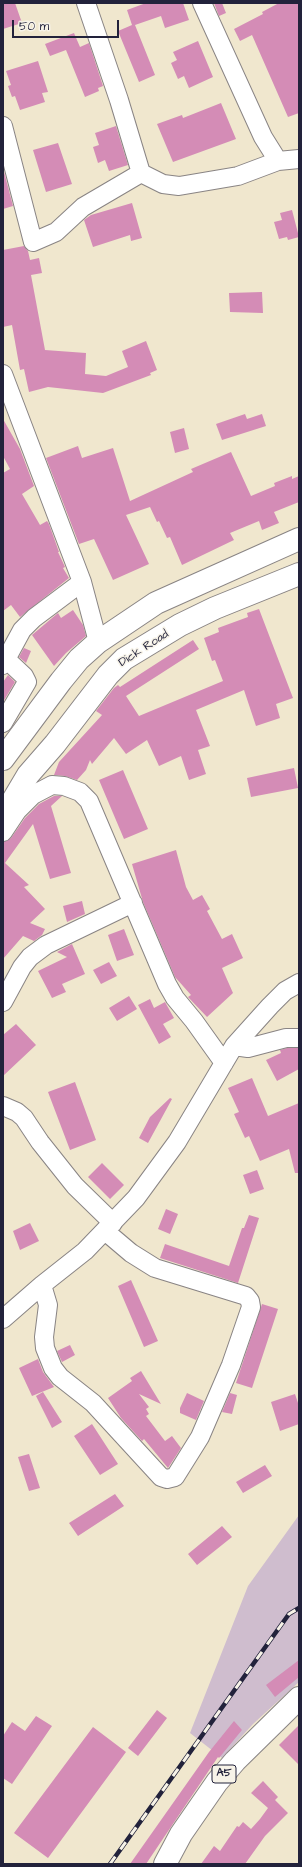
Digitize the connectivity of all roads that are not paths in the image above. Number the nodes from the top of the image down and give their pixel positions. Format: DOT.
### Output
graph roads {
  1 [pos="86,3"];
  2 [pos="202,3"];
  3 [pos="3,126"];
  4 [pos="299,159"];
  5 [pos="278,161"];
  6 [pos="141,173"];
  7 [pos="3,374"];
  8 [pos="299,540"];
  9 [pos="299,574"];
  10 [pos="82,582"];
  11 [pos="98,642"];
  12 [pos="5,662"];
  13 [pos="3,723"];
  14 [pos="3,760"];
  15 [pos="3,816"];
  16 [pos="3,832"];
  17 [pos="133,903"];
  18 [pos="299,983"];
  19 [pos="3,1002"];
  20 [pos="299,1038"];
  21 [pos="234,1046"];
  22 [pos="224,1063"];
  23 [pos="3,1106"];
  24 [pos="109,1227"];
  25 [pos="42,1285"];
  26 [pos="3,1319"];
  27 [pos="299,1698"];
  28 [pos="165,1864"];
  1 -- 6 [label="street"];
  2 -- 5 [label="street"];
  3 -- 6 [label="street"];
  4 -- 5 [label="street"];
  5 -- 6 [label="street"];
  7 -- 10 [label="street"];
  8 -- 11 [label="main road"];
  9 -- 15 [label="main road, Dick Road"];
  10 -- 11 [label="street"];
  10 -- 12 [label="street"];
  11 -- 14 [label="main road"];
  12 -- 13 [label="street"];
  16 -- 17 [label="street"];
  17 -- 19 [label="street"];
  17 -- 22 [label="street"];
  18 -- 21 [label="street"];
  20 -- 21 [label="street"];
  21 -- 22 [label="street"];
  22 -- 24 [label="street"];
  23 -- 24 [label="street"];
  24 -- 25 [label="street"];
  24 -- 25 [label="street"];
  25 -- 26 [label="street"];
  27 -- 28 [label="main road, A5"];
}
